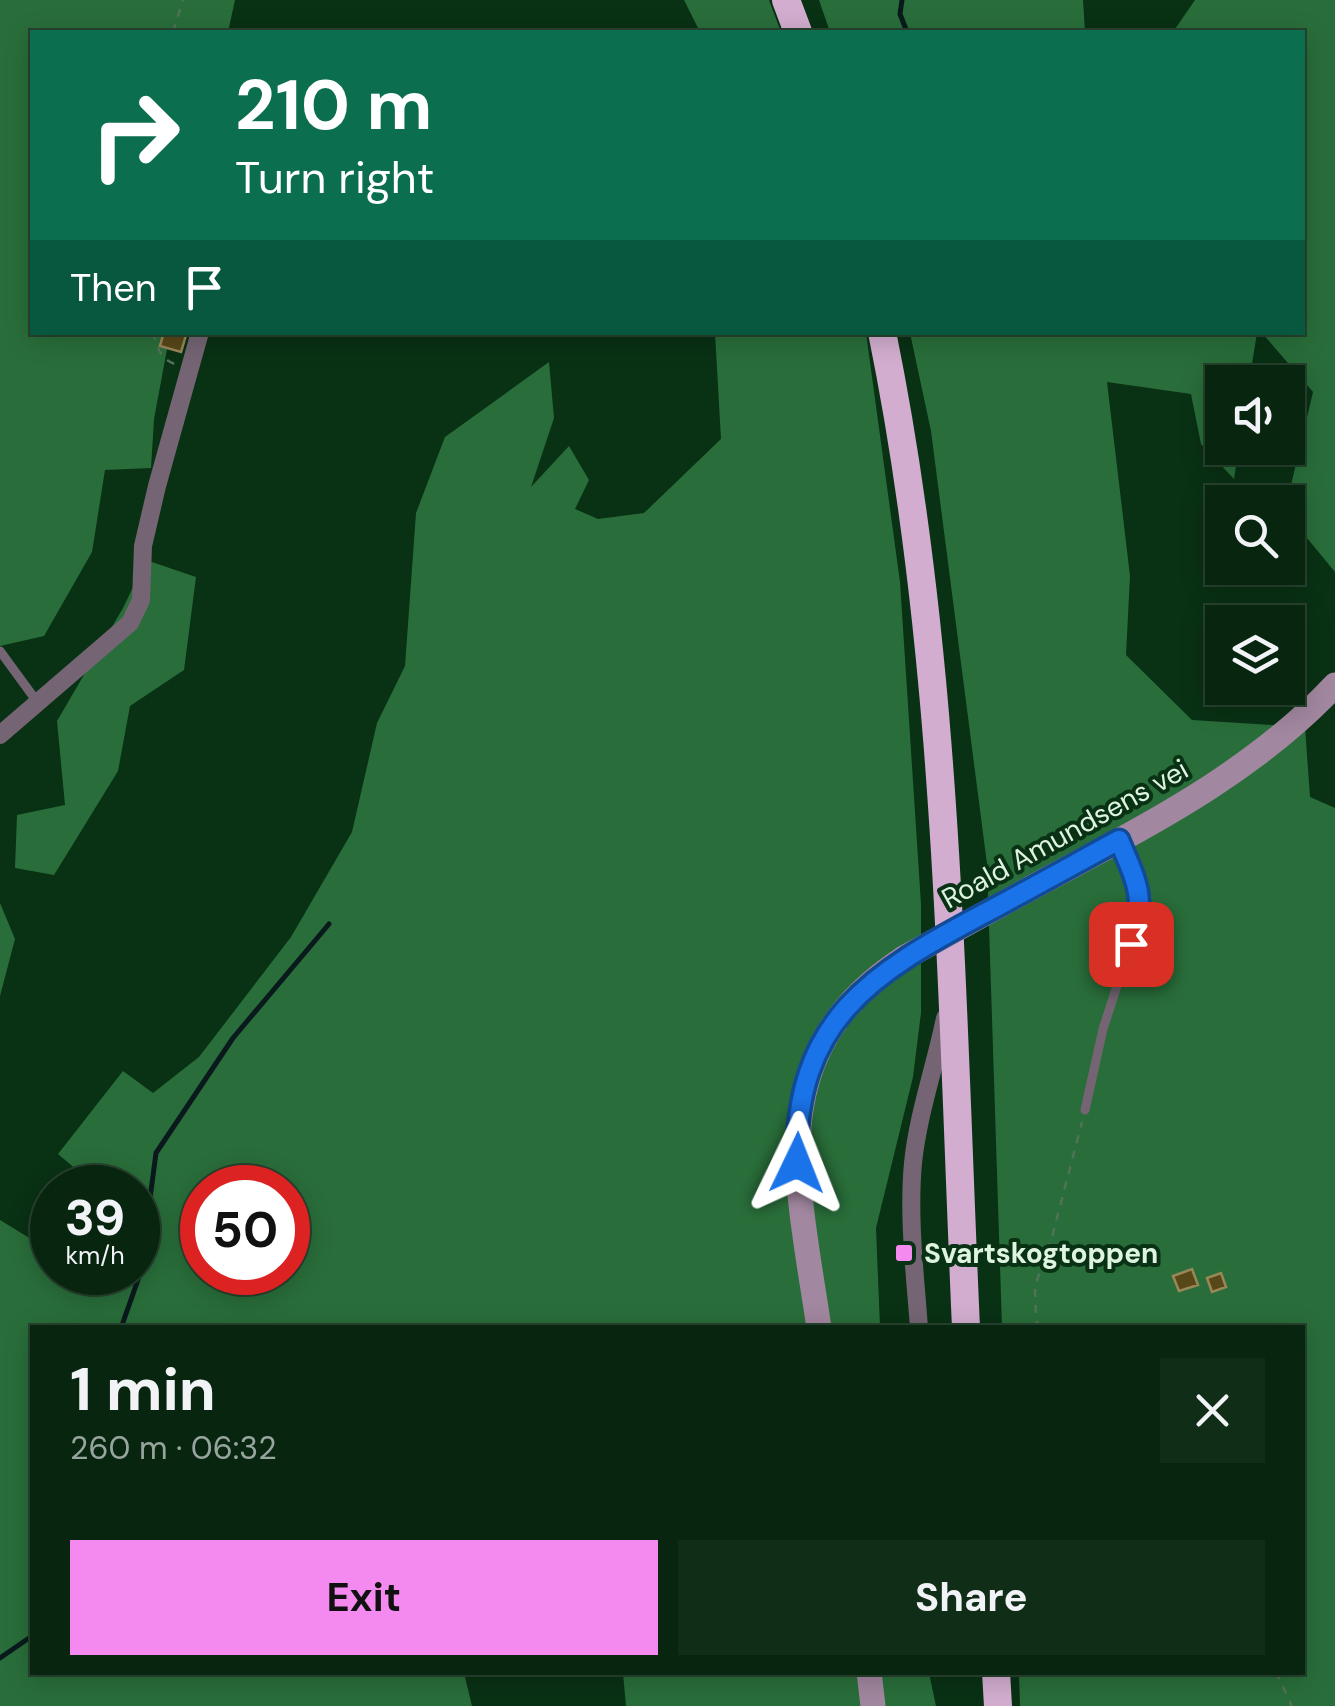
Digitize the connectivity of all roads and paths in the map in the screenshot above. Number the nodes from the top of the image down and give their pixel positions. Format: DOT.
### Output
graph roads {
  1 [pos="182,0"];
  2 [pos="786,0"];
  3 [pos="800,0"];
  4 [pos="174,30"];
  5 [pos="797,30"];
  6 [pos="810,30"];
  7 [pos="154,335"];
  8 [pos="199,335"];
  9 [pos="883,335"];
  10 [pos="897,335"];
  11 [pos="191,369"];
  12 [pos="0,652"];
  13 [pos="1335,686"];
  14 [pos="38,703"];
  15 [pos="0,735"];
  16 [pos="1119,840"];
  17 [pos="950,993"];
  18 [pos="1085,1110"];
  19 [pos="819,1325"];
  20 [pos="919,1325"];
  21 [pos="966,1325"];
  22 [pos="980,1325"];
  23 [pos="1038,1325"];
  24 [pos="868,1675"];
  25 [pos="983,1675"];
  26 [pos="996,1675"];
  27 [pos="1277,1675"];
  28 [pos="873,1706"];
  29 [pos="984,1706"];
  30 [pos="998,1706"];
  31 [pos="1292,1706"];
  1 -- 4 [label="path"];
  2 -- 5 [label="highway"];
  3 -- 6 [label="highway"];
  7 -- 11 [label="path"];
  8 -- 11 [label="street"];
  9 -- 17 [label="highway"];
  10 -- 22 [label="highway"];
  11 -- 14 [label="street"];
  12 -- 14 [label="lane"];
  13 -- 16 [label="main road, Roald Amundsens vei"];
  14 -- 15 [label="street"];
  16 -- 18 [label="lane"];
  16 -- 19 [label="main road, Roald Amundsens vei, bridge"];
  17 -- 20 [label="street"];
  17 -- 21 [label="highway"];
  18 -- 23 [label="path"];
  24 -- 28 [label="main road"];
  25 -- 29 [label="highway"];
  26 -- 30 [label="highway"];
  27 -- 31 [label="path"];
}
